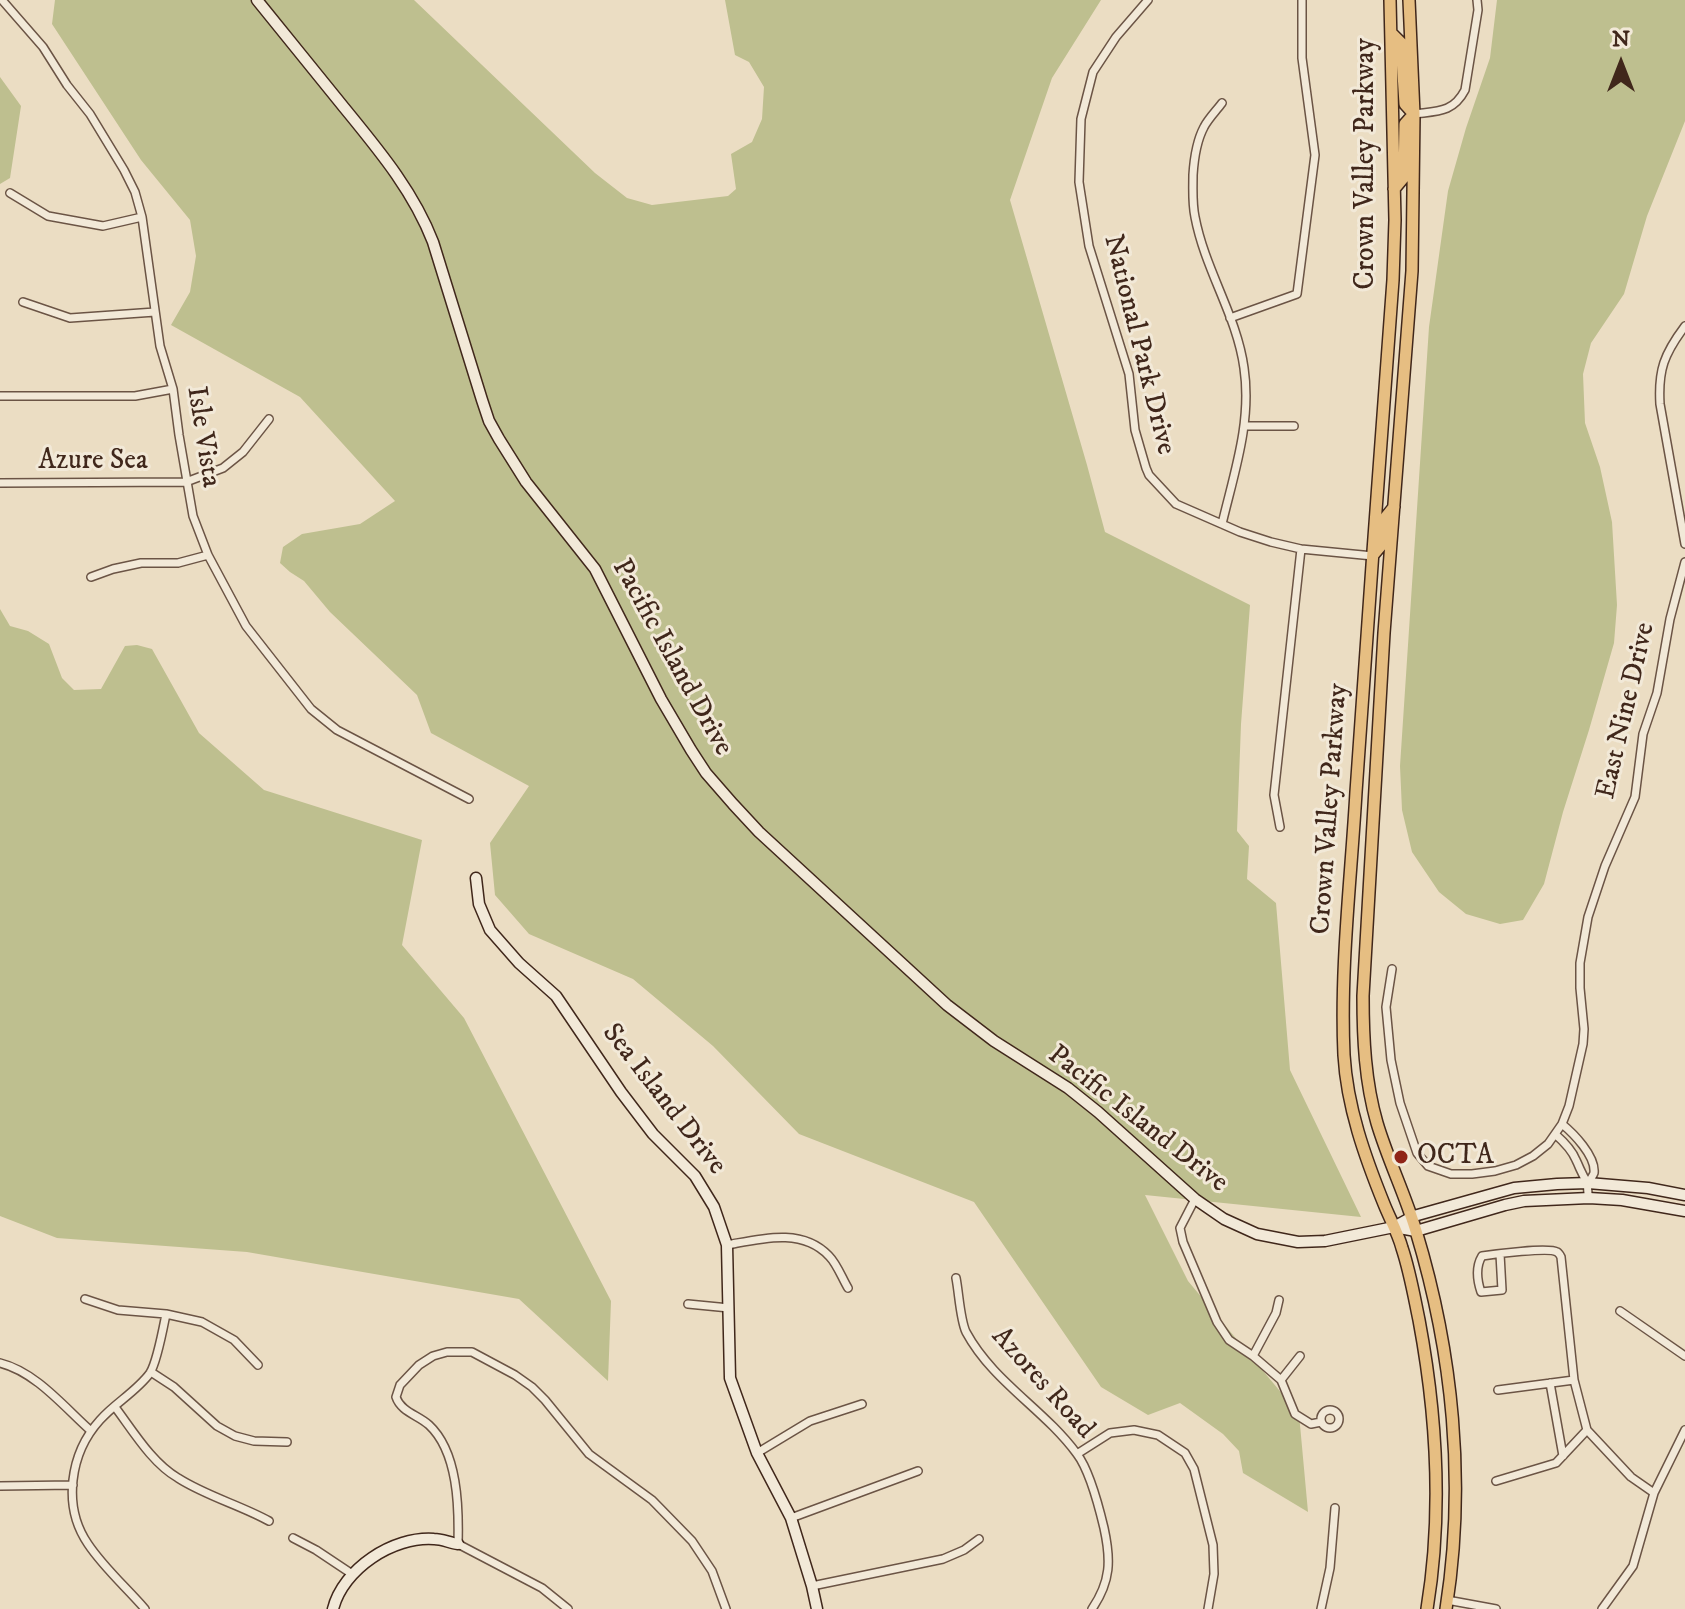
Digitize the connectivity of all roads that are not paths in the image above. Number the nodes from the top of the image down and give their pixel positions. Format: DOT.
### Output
graph roads {
  1 [pos="2,0"];
  2 [pos="257,0"];
  3 [pos="1148,0"];
  4 [pos="1302,0"];
  5 [pos="1390,0"];
  6 [pos="1409,0"];
  7 [pos="1477,0"];
  8 [pos="1392,34"];
  9 [pos="1222,103"];
  10 [pos="1414,114"];
  11 [pos="1394,189"];
  12 [pos="10,193"];
  13 [pos="142,217"];
  14 [pos="23,302"];
  15 [pos="155,312"];
  16 [pos="1230,318"];
  17 [pos="1685,326"];
  18 [pos="173,389"];
  19 [pos="0,396"];
  20 [pos="269,419"];
  21 [pos="1245,426"];
  22 [pos="1294,426"];
  23 [pos="186,482"];
  24 [pos="0,483"];
  25 [pos="1394,507"];
  26 [pos="1222,524"];
  27 [pos="1685,544"];
  28 [pos="1301,549"];
  29 [pos="208,555"];
  30 [pos="1373,556"];
  31 [pos="1685,562"];
  32 [pos="91,577"];
  33 [pos="1384,633"];
  34 [pos="469,799"];
  35 [pos="1280,827"];
  36 [pos="476,878"];
  37 [pos="1392,969"];
  38 [pos="1562,1124"];
  39 [pos="1555,1134"];
  40 [pos="1579,1140"];
  41 [pos="1569,1149"];
  42 [pos="1588,1183"];
  43 [pos="1685,1195"];
  44 [pos="1589,1198"];
  45 [pos="1195,1199"];
  46 [pos="1685,1211"];
  47 [pos="1411,1217"];
  48 [pos="1394,1227"];
  49 [pos="1416,1231"];
  50 [pos="727,1245"];
  51 [pos="1500,1254"];
  52 [pos="956,1278"];
  53 [pos="848,1288"];
  54 [pos="85,1299"];
  55 [pos="1279,1300"];
  56 [pos="688,1304"];
  57 [pos="729,1308"];
  58 [pos="1620,1311"];
  59 [pos="166,1314"];
  60 [pos="1253,1356"];
  61 [pos="1300,1356"];
  62 [pos="1685,1356"];
  63 [pos="0,1363"];
  64 [pos="258,1365"];
  65 [pos="151,1372"];
  66 [pos="1281,1380"];
  67 [pos="1574,1380"];
  68 [pos="1550,1383"];
  69 [pos="1498,1390"];
  70 [pos="862,1404"];
  71 [pos="115,1407"];
  72 [pos="1321,1422"];
  73 [pos="1587,1430"];
  74 [pos="1685,1430"];
  75 [pos="91,1431"];
  76 [pos="287,1442"];
  77 [pos="757,1453"];
  78 [pos="1077,1454"];
  79 [pos="1563,1456"];
  80 [pos="918,1471"];
  81 [pos="1496,1481"];
  82 [pos="73,1485"];
  83 [pos="0,1486"];
  84 [pos="1654,1493"];
  85 [pos="1335,1508"];
  86 [pos="791,1518"];
  87 [pos="269,1521"];
  88 [pos="293,1538"];
  89 [pos="979,1539"];
  90 [pos="458,1544"];
  91 [pos="352,1574"];
  92 [pos="812,1586"];
  93 [pos="1446,1604"];
  94 [pos="145,1609"];
  95 [pos="333,1609"];
  96 [pos="568,1609"];
  97 [pos="726,1609"];
  98 [pos="817,1609"];
  99 [pos="1092,1609"];
  100 [pos="1208,1609"];
  101 [pos="1321,1609"];
  102 [pos="1427,1609"];
  103 [pos="1496,1609"];
  104 [pos="1602,1609"];
  1 -- 13 [label="street, Isle Vista"];
  2 -- 45 [label="main road, Pacific Island Drive"];
  3 -- 26 [label="street, National Park Drive"];
  4 -- 16 [label="street"];
  5 -- 8 [label="main road, Crown Valley Parkway"];
  6 -- 10 [label="main road, Crown Valley Parkway"];
  7 -- 10 [label="street"];
  8 -- 10 [label="main road"];
  8 -- 11 [label="main road, Crown Valley Parkway"];
  9 -- 16 [label="street"];
  10 -- 11 [label="main road"];
  10 -- 25 [label="main road, Crown Valley Parkway"];
  11 -- 30 [label="main road, Crown Valley Parkway"];
  12 -- 13 [label="street"];
  13 -- 15 [label="street, Isle Vista"];
  14 -- 15 [label="street"];
  15 -- 18 [label="street, Isle Vista"];
  16 -- 21 [label="street"];
  17 -- 27 [label="street"];
  18 -- 19 [label="street"];
  18 -- 23 [label="street, Isle Vista"];
  20 -- 23 [label="street, Azure Sea"];
  21 -- 22 [label="street"];
  21 -- 26 [label="street"];
  23 -- 24 [label="street, Azure Sea"];
  23 -- 29 [label="street, Isle Vista"];
  25 -- 30 [label="main road"];
  25 -- 33 [label="main road, Crown Valley Parkway"];
  26 -- 28 [label="street, National Park Drive"];
  28 -- 30 [label="street, National Park Drive"];
  28 -- 35 [label="street"];
  29 -- 32 [label="street"];
  29 -- 34 [label="street, Isle Vista"];
  30 -- 33 [label="main road"];
  30 -- 48 [label="main road, Crown Valley Parkway"];
  31 -- 38 [label="street, East Nine Drive"];
  33 -- 47 [label="main road, Crown Valley Parkway"];
  36 -- 50 [label="main road, Sea Island Drive"];
  37 -- 39 [label="street, East Nine Drive"];
  38 -- 39 [label="street, East Nine Drive"];
  38 -- 40 [label="street"];
  39 -- 41 [label="street"];
  40 -- 41 [label="street"];
  40 -- 42 [label="street"];
  41 -- 42 [label="street"];
  42 -- 43 [label="main road"];
  42 -- 44 [label="street"];
  42 -- 47 [label="main road"];
  44 -- 46 [label="main road"];
  44 -- 49 [label="main road"];
  45 -- 48 [label="main road, Pacific Island Drive"];
  45 -- 60 [label="street"];
  47 -- 48 [label="main road"];
  47 -- 49 [label="main road, Crown Valley Parkway"];
  48 -- 49 [label="main road"];
  48 -- 102 [label="main road, Crown Valley Parkway"];
  49 -- 93 [label="main road, Crown Valley Parkway"];
  50 -- 53 [label="street"];
  50 -- 57 [label="main road, Sea Island Drive"];
  51 -- 51 [label="street"];
  51 -- 67 [label="street"];
  52 -- 78 [label="street, Azores Road"];
  54 -- 59 [label="street"];
  55 -- 60 [label="street"];
  56 -- 57 [label="street"];
  57 -- 77 [label="main road, Sea Island Drive"];
  58 -- 62 [label="street"];
  59 -- 64 [label="street"];
  59 -- 65 [label="street"];
  60 -- 66 [label="street"];
  61 -- 66 [label="street"];
  63 -- 75 [label="street"];
  65 -- 71 [label="street"];
  65 -- 76 [label="street"];
  66 -- 72 [label="street"];
  67 -- 68 [label="street"];
  67 -- 73 [label="street"];
  68 -- 69 [label="street"];
  68 -- 79 [label="street"];
  70 -- 77 [label="street"];
  71 -- 75 [label="street"];
  71 -- 87 [label="street"];
  73 -- 79 [label="street"];
  73 -- 84 [label="street"];
  74 -- 84 [label="street"];
  75 -- 82 [label="street"];
  77 -- 86 [label="main road, Sea Island Drive"];
  78 -- 99 [label="street, Azores Road"];
  78 -- 100 [label="street"];
  79 -- 81 [label="street"];
  80 -- 86 [label="street"];
  82 -- 83 [label="street"];
  82 -- 94 [label="street"];
  84 -- 104 [label="street"];
  85 -- 101 [label="street"];
  86 -- 92 [label="main road, Sea Island Drive"];
  88 -- 91 [label="street"];
  89 -- 92 [label="street"];
  90 -- 91 [label="main road"];
  90 -- 96 [label="street"];
  90 -- 97 [label="street"];
  91 -- 95 [label="main road"];
  92 -- 98 [label="main road, Sea Island Drive"];
  93 -- 103 [label="street"];
}
